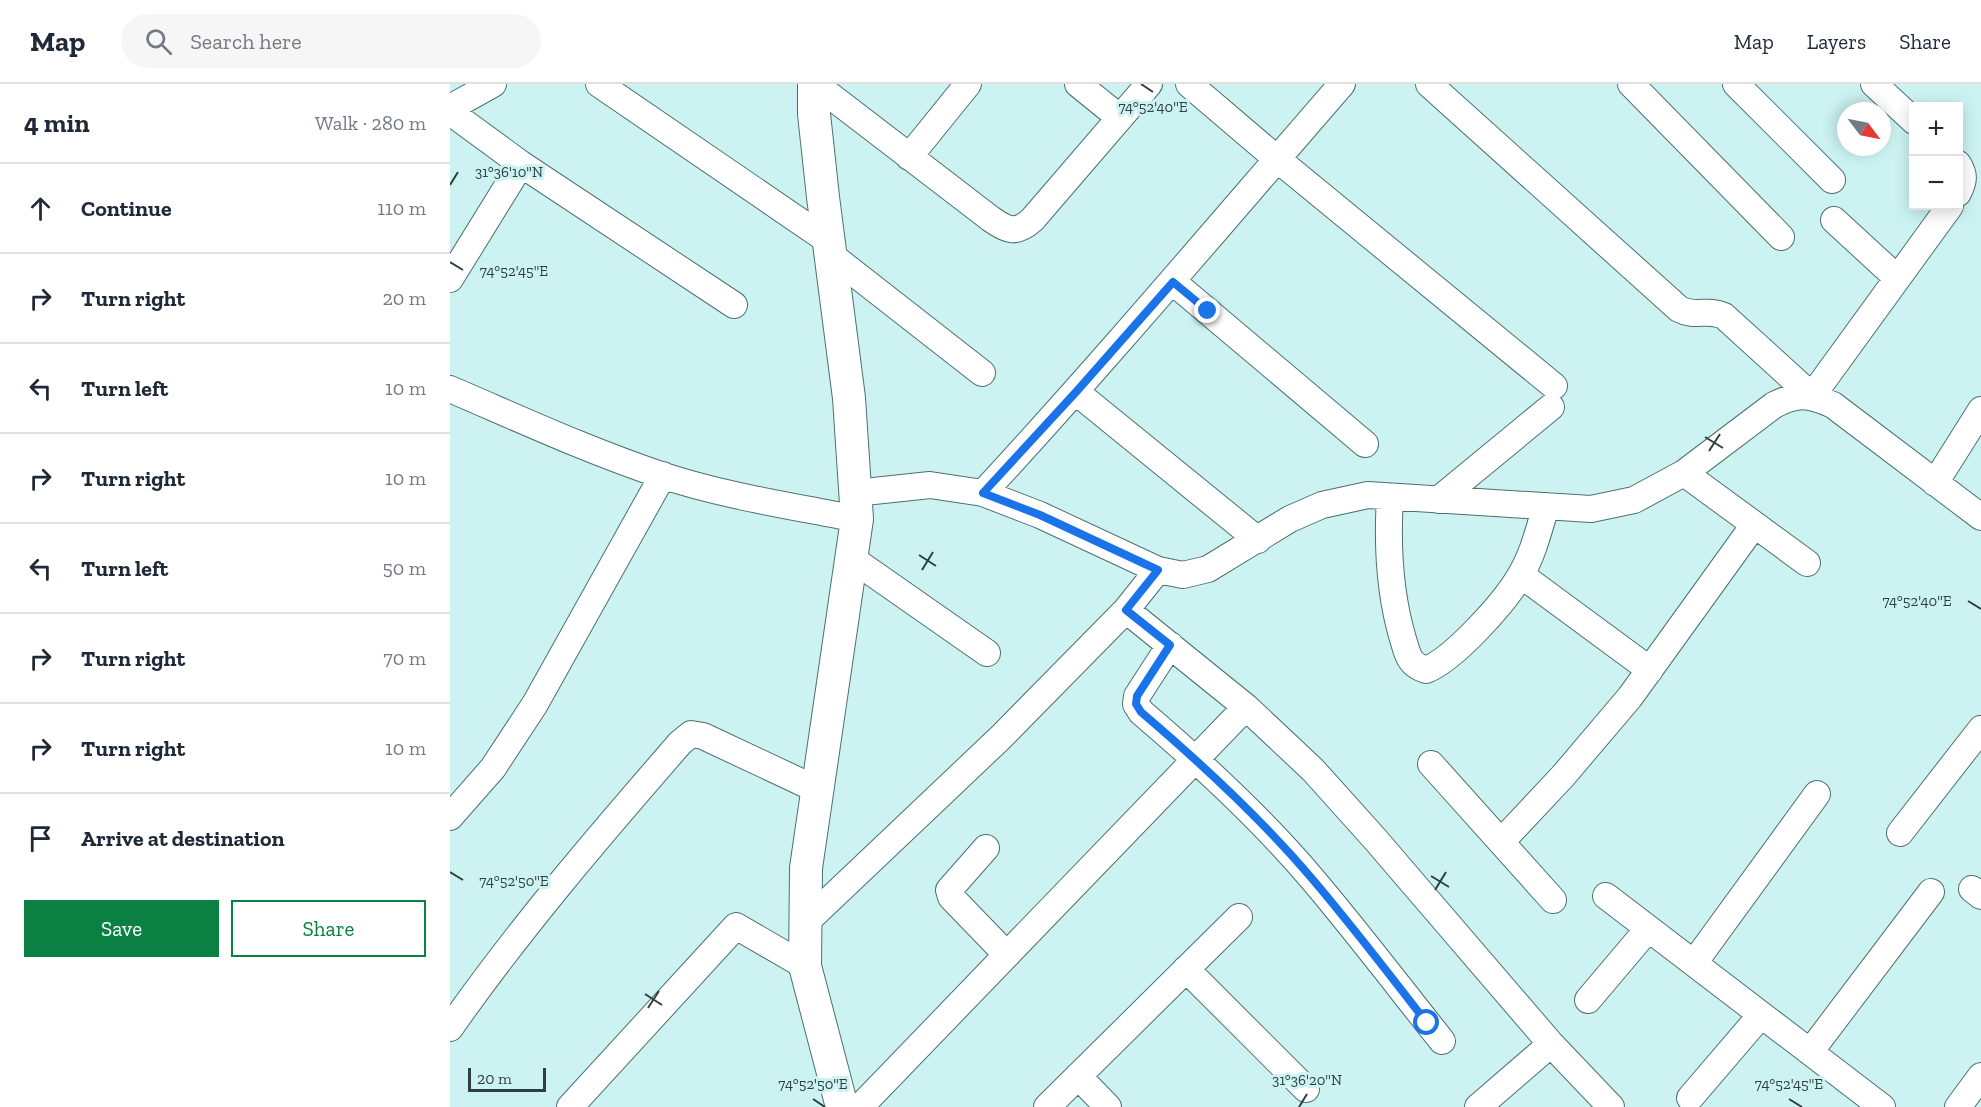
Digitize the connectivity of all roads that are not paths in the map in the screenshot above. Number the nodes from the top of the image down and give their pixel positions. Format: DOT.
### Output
graph roads {
  1 [pos="494,84"];
  2 [pos="599,84"];
  3 [pos="815,84"];
  4 [pos="968,84"];
  5 [pos="1078,84"];
  6 [pos="1149,84"];
  7 [pos="1190,84"];
  8 [pos="1342,84"];
  9 [pos="1429,84"];
  10 [pos="1631,84"];
  11 [pos="1736,84"];
  12 [pos="1874,84"];
  13 [pos="450,110"];
  14 [pos="1909,116"];
  15 [pos="1119,118"];
  16 [pos="909,157"];
  17 [pos="1277,159"];
  18 [pos="521,164"];
  19 [pos="1832,180"];
  20 [pos="1947,210"];
  21 [pos="1834,220"];
  22 [pos="1781,237"];
  23 [pos="831,248"];
  24 [pos="457,254"];
  25 [pos="1897,278"];
  26 [pos="450,279"];
  27 [pos="1173,282"];
  28 [pos="734,305"];
  29 [pos="982,373"];
  30 [pos="450,389"];
  31 [pos="1076,392"];
  32 [pos="1812,396"];
  33 [pos="1981,410"];
  34 [pos="1365,444"];
  35 [pos="1683,473"];
  36 [pos="663,475"];
  37 [pos="1935,483"];
  38 [pos="983,493"];
  39 [pos="1390,496"];
  40 [pos="1438,500"];
  41 [pos="856,506"];
  42 [pos="1546,506"];
  43 [pos="1981,517"];
  44 [pos="1754,525"];
  45 [pos="1258,540"];
  46 [pos="851,558"];
  47 [pos="1807,563"];
  48 [pos="1158,570"];
  49 [pos="1521,575"];
  50 [pos="1126,610"];
  51 [pos="1170,645"];
  52 [pos="987,653"];
  53 [pos="1650,670"];
  54 [pos="1246,707"];
  55 [pos="1981,729"];
  56 [pos="1197,760"];
  57 [pos="1431,764"];
  58 [pos="818,790"];
  59 [pos="1817,794"];
  60 [pos="450,817"];
  61 [pos="1900,833"];
  62 [pos="1501,842"];
  63 [pos="986,848"];
  64 [pos="1931,892"];
  65 [pos="1606,896"];
  66 [pos="1552,900"];
  67 [pos="1239,917"];
  68 [pos="805,923"];
  69 [pos="1648,929"];
  70 [pos="1007,955"];
  71 [pos="1694,963"];
  72 [pos="805,966"];
  73 [pos="1186,969"];
  74 [pos="1588,1000"];
  75 [pos="1761,1015"];
  76 [pos="450,1029"];
  77 [pos="1442,1041"];
  78 [pos="1551,1044"];
  79 [pos="1810,1052"];
  80 [pos="1078,1076"];
  81 [pos="1981,1076"];
  82 [pos="1306,1089"];
  83 [pos="1690,1098"];
  84 [pos="570,1107"];
  85 [pos="842,1107"];
  86 [pos="860,1107"];
  87 [pos="1047,1107"];
  88 [pos="1108,1107"];
  89 [pos="1478,1107"];
  90 [pos="1611,1107"];
  91 [pos="1882,1107"];
  92 [pos="1958,1107"];
  1 -- 13 [label="street"];
  2 -- 23 [label="street"];
  3 -- 16 [label="street"];
  3 -- 23 [label="street"];
  4 -- 16 [label="street"];
  5 -- 15 [label="street"];
  6 -- 15 [label="street"];
  7 -- 17 [label="street"];
  8 -- 17 [label="street"];
  9 -- 32 [label="street"];
  10 -- 22 [label="street"];
  11 -- 19 [label="street"];
  12 -- 14 [label="street"];
  13 -- 18 [label="street"];
  15 -- 16 [label="street"];
  17 -- 27 [label="street"];
  17 -- 40 [label="street"];
  18 -- 24 [label="street"];
  18 -- 28 [label="street"];
  20 -- 25 [label="street"];
  21 -- 25 [label="street"];
  23 -- 29 [label="street"];
  23 -- 41 [label="street"];
  24 -- 26 [label="street"];
  25 -- 32 [label="street"];
  27 -- 31 [label="street"];
  27 -- 34 [label="street"];
  30 -- 36 [label="street"];
  31 -- 38 [label="street"];
  31 -- 45 [label="street"];
  32 -- 35 [label="street"];
  32 -- 37 [label="street"];
  33 -- 37 [label="street"];
  35 -- 42 [label="street"];
  35 -- 44 [label="street"];
  36 -- 41 [label="street"];
  36 -- 60 [label="street"];
  37 -- 43 [label="street"];
  38 -- 41 [label="street"];
  38 -- 48 [label="street"];
  39 -- 40 [label="street"];
  39 -- 45 [label="street"];
  39 -- 49 [label="street"];
  40 -- 42 [label="street"];
  41 -- 46 [label="street"];
  42 -- 49 [label="street"];
  44 -- 47 [label="street"];
  44 -- 53 [label="street"];
  45 -- 48 [label="street"];
  46 -- 52 [label="street"];
  46 -- 58 [label="street"];
  48 -- 50 [label="street"];
  49 -- 53 [label="street"];
  50 -- 51 [label="street"];
  50 -- 68 [label="street"];
  51 -- 54 [label="street"];
  51 -- 56 [label="street"];
  53 -- 62 [label="street"];
  54 -- 56 [label="street"];
  54 -- 78 [label="street"];
  55 -- 61 [label="street"];
  56 -- 70 [label="street"];
  56 -- 77 [label="street"];
  57 -- 62 [label="street"];
  58 -- 68 [label="street"];
  58 -- 76 [label="street"];
  59 -- 71 [label="street"];
  62 -- 66 [label="street"];
  63 -- 70 [label="street"];
  64 -- 79 [label="street"];
  65 -- 69 [label="street"];
  67 -- 73 [label="street"];
  68 -- 72 [label="street"];
  69 -- 71 [label="street"];
  69 -- 74 [label="street"];
  70 -- 86 [label="street"];
  71 -- 75 [label="street"];
  72 -- 84 [label="street"];
  72 -- 85 [label="street"];
  73 -- 80 [label="street"];
  73 -- 82 [label="street"];
  75 -- 79 [label="street"];
  75 -- 83 [label="street"];
  78 -- 89 [label="street"];
  78 -- 90 [label="street"];
  79 -- 91 [label="street"];
  80 -- 87 [label="street"];
  80 -- 88 [label="street"];
  81 -- 92 [label="street"];
}
